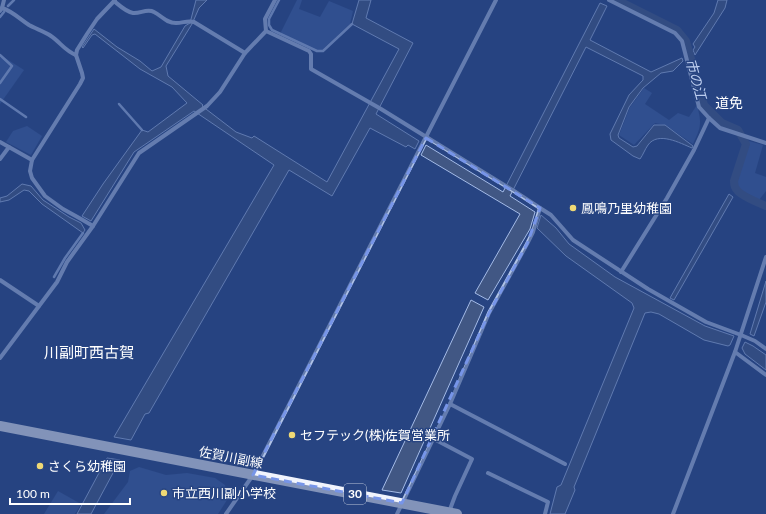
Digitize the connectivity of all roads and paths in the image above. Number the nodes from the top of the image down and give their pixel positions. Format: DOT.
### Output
graph roads {
  1 [pos="4,0"];
  2 [pos="275,0"];
  3 [pos="496,0"];
  4 [pos="609,0"];
  5 [pos="115,1"];
  6 [pos="1,10"];
  7 [pos="266,31"];
  8 [pos="245,53"];
  9 [pos="76,55"];
  10 [pos="709,118"];
  11 [pos="426,138"];
  12 [pos="0,142"];
  13 [pos="766,143"];
  14 [pos="9,147"];
  15 [pos="0,159"];
  16 [pos="32,160"];
  17 [pos="540,208"];
  18 [pos="93,226"];
  19 [pos="766,257"];
  20 [pos="621,272"];
  21 [pos="0,280"];
  22 [pos="39,306"];
  23 [pos="741,335"];
  24 [pos="766,349"];
  25 [pos="735,352"];
  26 [pos="0,358"];
  27 [pos="766,375"];
  28 [pos="450,404"];
  29 [pos="0,426"];
  30 [pos="434,439"];
  31 [pos="565,464"];
  32 [pos="488,473"];
  33 [pos="253,475"];
  34 [pos="402,503"];
  35 [pos="453,513"];
  36 [pos="226,514"];
  37 [pos="397,514"];
  38 [pos="545,514"];
  39 [pos="673,514"];
  1 -- 6 [label="street"];
  2 -- 7 [label="street"];
  3 -- 11 [label="street"];
  4 -- 10 [label="street"];
  5 -- 8 [label="street"];
  5 -- 9 [label="street"];
  6 -- 9 [label="street"];
  7 -- 8 [label="street"];
  7 -- 11 [label="street"];
  8 -- 18 [label="street"];
  9 -- 16 [label="street"];
  10 -- 13 [label="street"];
  10 -- 20 [label="street"];
  11 -- 17 [label="street"];
  11 -- 33 [label="street"];
  12 -- 14 [label="street"];
  14 -- 15 [label="street"];
  14 -- 16 [label="street"];
  16 -- 18 [label="street"];
  17 -- 20 [label="street"];
  17 -- 28 [label="street"];
  18 -- 22 [label="street"];
  19 -- 23 [label="street"];
  20 -- 23 [label="street"];
  21 -- 22 [label="street"];
  22 -- 26 [label="street"];
  23 -- 24 [label="street"];
  23 -- 25 [label="street"];
  25 -- 27 [label="street"];
  25 -- 39 [label="street"];
  28 -- 30 [label="street"];
  28 -- 31 [label="street"];
  29 -- 33 [label="main road, 佐賀川副線 / 30"];
  30 -- 34 [label="street"];
  30 -- 35 [label="street"];
  32 -- 38 [label="street"];
  33 -- 34 [label="main road, 佐賀川副線 / 30"];
  33 -- 36 [label="street"];
  34 -- 35 [label="main road, 佐賀川副線 / 30"];
  34 -- 37 [label="street"];
}
